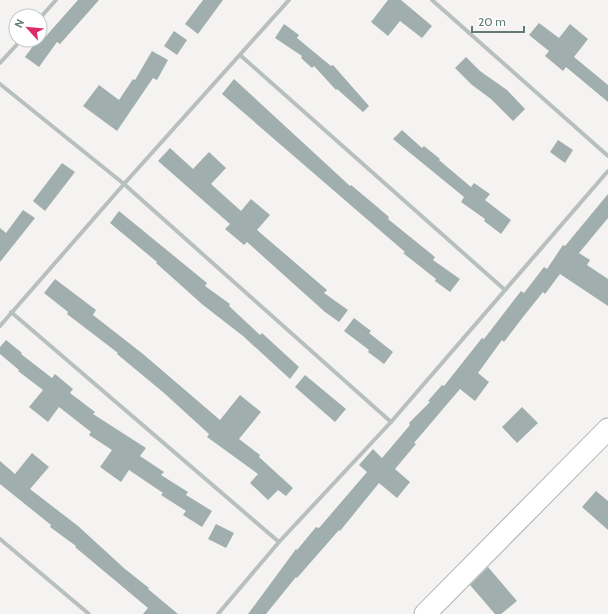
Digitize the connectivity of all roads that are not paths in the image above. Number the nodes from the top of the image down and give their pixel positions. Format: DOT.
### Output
graph roads {
  1 [pos="56,0"];
  2 [pos="289,0"];
  3 [pos="432,0"];
  4 [pos="48,9"];
  5 [pos="14,48"];
  6 [pos="240,55"];
  7 [pos="0,63"];
  8 [pos="0,84"];
  9 [pos="608,156"];
  10 [pos="608,170"];
  11 [pos="124,184"];
  12 [pos="505,290"];
  13 [pos="12,312"];
  14 [pos="0,326"];
  15 [pos="391,422"];
  16 [pos="608,429"];
  17 [pos="0,539"];
  18 [pos="279,542"];
  19 [pos="89,614"];
  20 [pos="218,614"];
  21 [pos="425,614"];
  1 -- 4 [label="street"];
  2 -- 6 [label="street"];
  3 -- 9 [label="street"];
  5 -- 7 [label="street"];
  6 -- 11 [label="street"];
  6 -- 12 [label="street"];
  8 -- 11 [label="street"];
  10 -- 12 [label="street"];
  11 -- 13 [label="street"];
  11 -- 15 [label="street"];
  12 -- 15 [label="street"];
  13 -- 14 [label="street"];
  13 -- 18 [label="street"];
  15 -- 18 [label="street"];
  16 -- 21 [label="street"];
  17 -- 19 [label="street"];
  18 -- 20 [label="street"];
}
